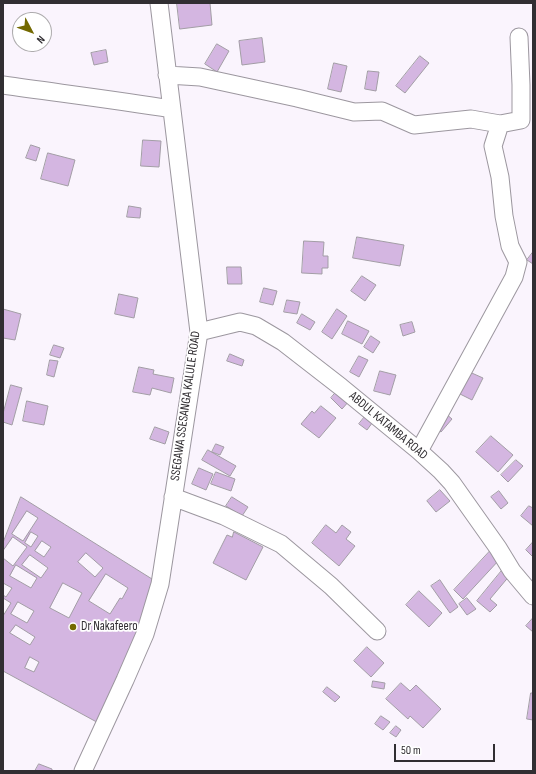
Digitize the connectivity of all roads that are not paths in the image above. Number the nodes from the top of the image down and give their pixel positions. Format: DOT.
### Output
graph roads {
  1 [pos="159,3"];
  2 [pos="519,37"];
  3 [pos="168,75"];
  4 [pos="3,85"];
  5 [pos="172,108"];
  6 [pos="500,124"];
  7 [pos="199,332"];
  8 [pos="419,451"];
  9 [pos="173,497"];
  10 [pos="533,596"];
  11 [pos="377,631"];
  12 [pos="83,771"];
  1 -- 3 [label="street, SSEGAWA SSESANGA KALULE ROAD"];
  2 -- 6 [label="street"];
  3 -- 5 [label="street, SSEGAWA SSESANGA KALULE ROAD"];
  3 -- 6 [label="street"];
  4 -- 5 [label="street"];
  5 -- 7 [label="street, SSEGAWA SSESANGA KALULE ROAD"];
  6 -- 8 [label="street"];
  7 -- 8 [label="street, ABDUL KATAMBA ROAD"];
  7 -- 9 [label="street, SSEGAWA SSESANGA KALULE ROAD"];
  8 -- 10 [label="street, ABDUL KATAMBA ROAD"];
  9 -- 11 [label="street"];
  9 -- 12 [label="street, SSEGAWA SSESANGA KALULE ROAD"];
}
